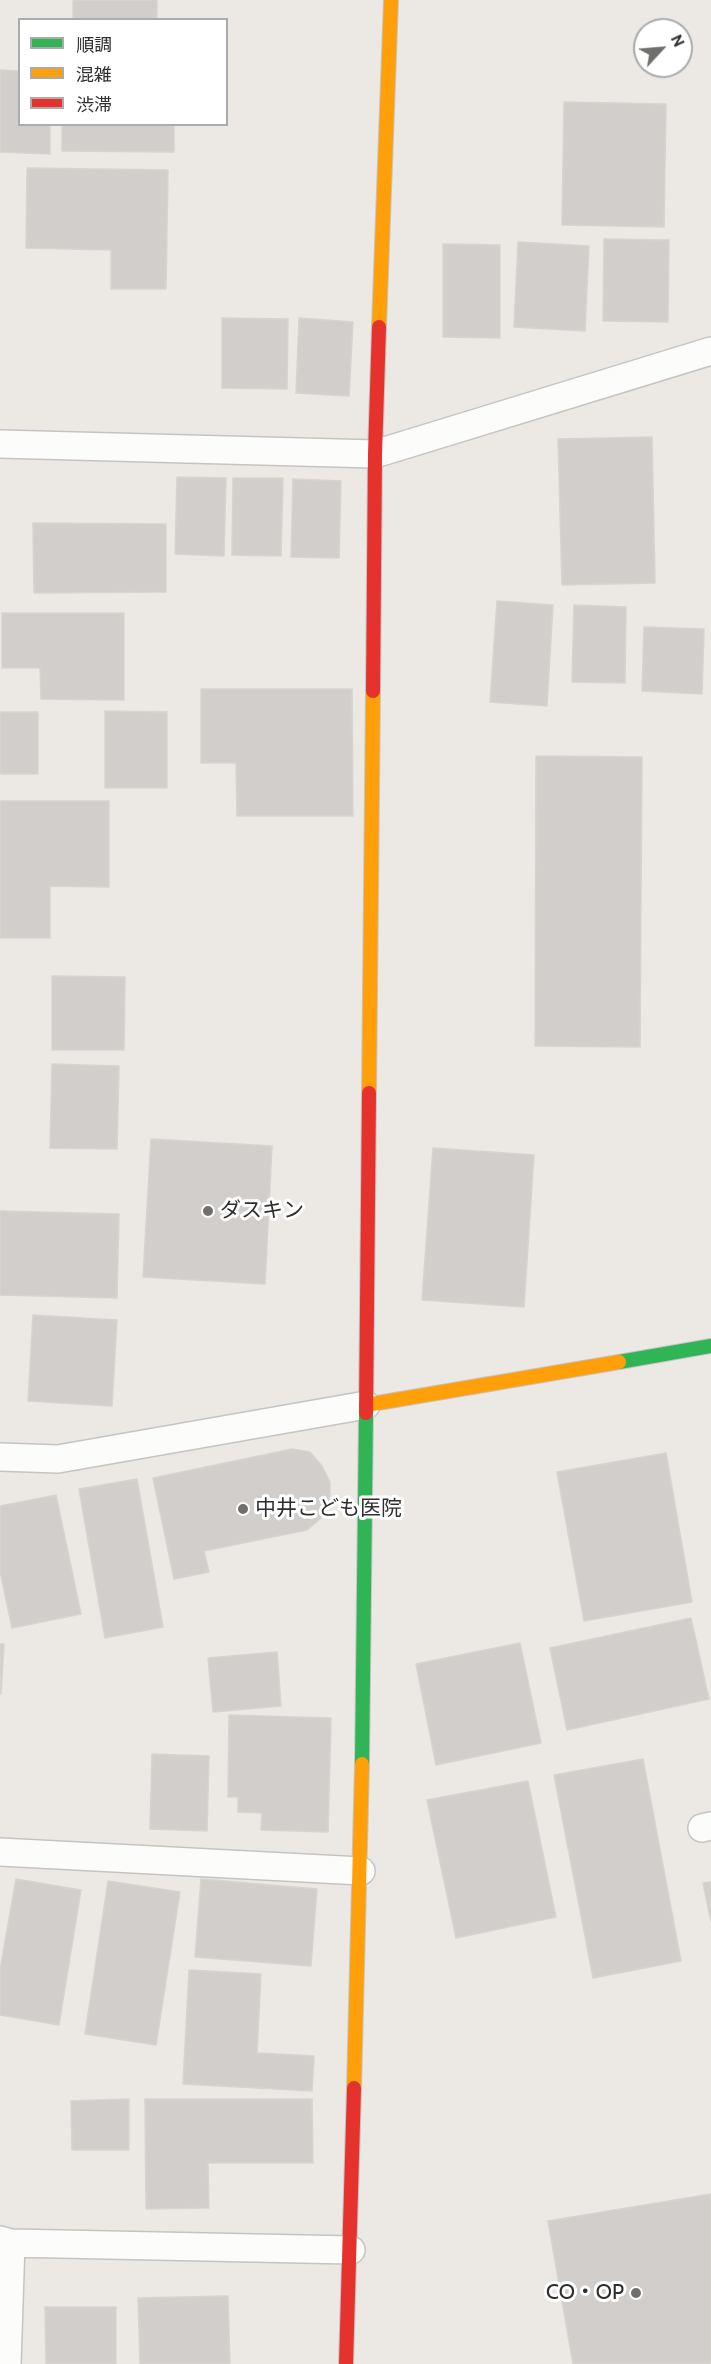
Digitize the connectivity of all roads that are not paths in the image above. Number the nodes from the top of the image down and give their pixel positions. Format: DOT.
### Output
graph roads {
  1 [pos="391,0"];
  2 [pos="711,351"];
  3 [pos="0,444"];
  4 [pos="375,454"];
  5 [pos="711,1346"];
  6 [pos="366,1405"];
  7 [pos="0,1457"];
  8 [pos="0,1852"];
  9 [pos="361,1871"];
  10 [pos="5,2242"];
  11 [pos="351,2250"];
  12 [pos="7,2364"];
  13 [pos="346,2364"];
  1 -- 4 [label="street"];
  2 -- 4 [label="lane"];
  3 -- 4 [label="lane"];
  4 -- 6 [label="street"];
  5 -- 6 [label="street"];
  6 -- 7 [label="lane"];
  6 -- 9 [label="street"];
  8 -- 9 [label="lane"];
  9 -- 11 [label="street"];
  10 -- 11 [label="lane"];
  10 -- 12 [label="lane"];
  11 -- 13 [label="street"];
}
